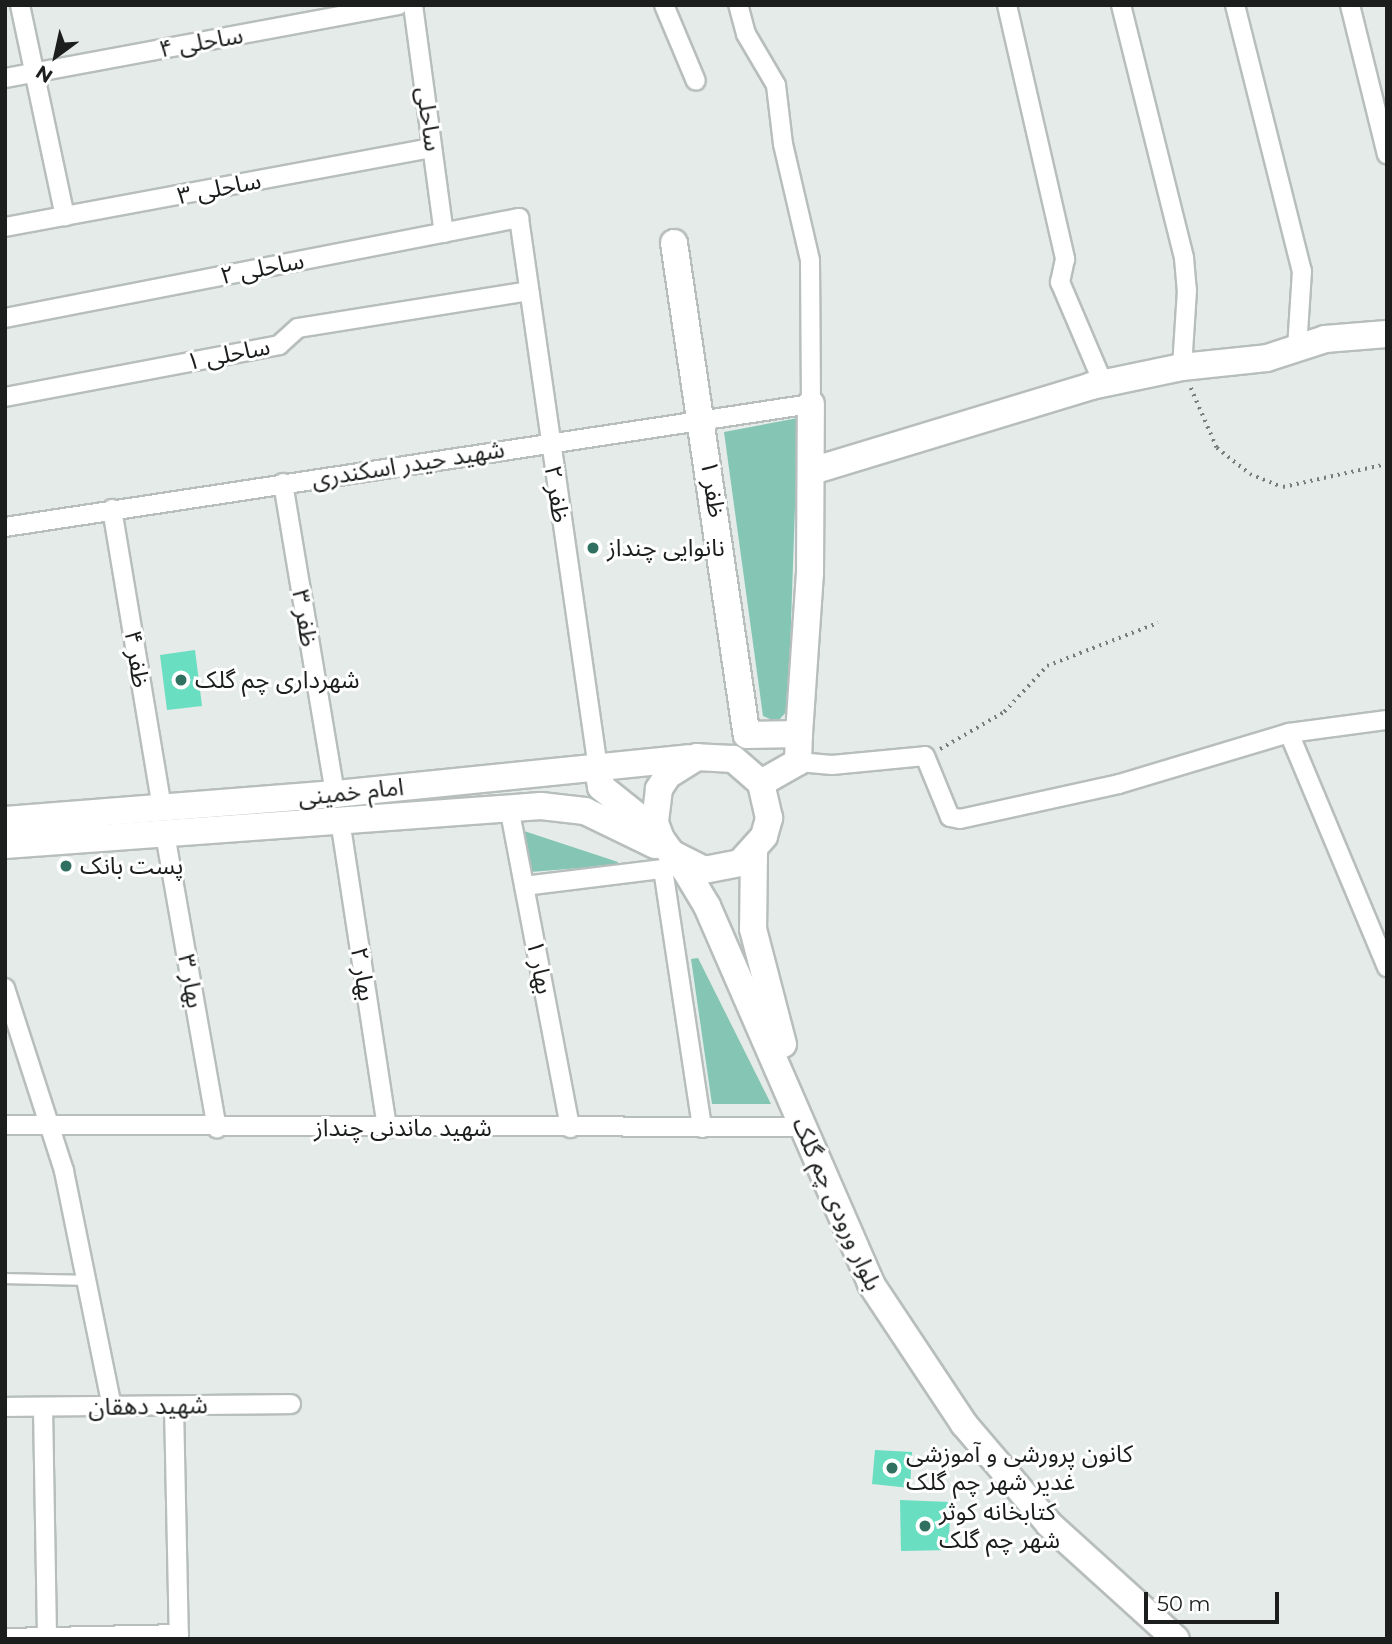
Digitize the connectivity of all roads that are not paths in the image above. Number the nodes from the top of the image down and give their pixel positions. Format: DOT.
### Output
graph roads {
  1 [pos="20,5"];
  2 [pos="398,5"];
  3 [pos="413,5"];
  4 [pos="664,5"];
  5 [pos="738,5"];
  6 [pos="1007,5"];
  7 [pos="1121,5"];
  8 [pos="1235,5"];
  9 [pos="1350,5"];
  10 [pos="35,72"];
  11 [pos="5,78"];
  12 [pos="696,81"];
  13 [pos="432,148"];
  14 [pos="1387,154"];
  15 [pos="65,216"];
  16 [pos="519,219"];
  17 [pos="5,227"];
  18 [pos="444,233"];
  19 [pos="674,243"];
  20 [pos="529,291"];
  21 [pos="5,318"];
  22 [pos="1387,334"];
  23 [pos="1297,349"];
  24 [pos="1182,367"];
  25 [pos="1103,383"];
  26 [pos="5,397"];
  27 [pos="811,404"];
  28 [pos="703,422"];
  29 [pos="550,443"];
  30 [pos="812,471"];
  31 [pos="283,483"];
  32 [pos="112,509"];
  33 [pos="5,527"];
  34 [pos="1387,720"];
  35 [pos="1289,733"];
  36 [pos="799,734"];
  37 [pos="747,735"];
  38 [pos="697,757"];
  39 [pos="733,759"];
  40 [pos="798,762"];
  41 [pos="598,768"];
  42 [pos="761,783"];
  43 [pos="335,794"];
  44 [pos="509,807"];
  45 [pos="5,820"];
  46 [pos="340,820"];
  47 [pos="163,821"];
  48 [pos="5,845"];
  49 [pos="754,852"];
  50 [pos="671,853"];
  51 [pos="524,886"];
  52 [pos="755,939"];
  53 [pos="725,951"];
  54 [pos="1387,967"];
  55 [pos="5,988"];
  56 [pos="5,1125"];
  57 [pos="51,1126"];
  58 [pos="801,1127"];
  59 [pos="217,1128"];
  60 [pos="387,1128"];
  61 [pos="570,1128"];
  62 [pos="702,1128"];
  63 [pos="5,1278"];
  64 [pos="87,1280"];
  65 [pos="291,1404"];
  66 [pos="112,1406"];
  67 [pos="174,1406"];
  68 [pos="5,1407"];
  69 [pos="43,1407"];
  70 [pos="179,1636"];
  71 [pos="5,1638"];
  72 [pos="47,1638"];
  73 [pos="1176,1639"];
  74 [pos="1192,1639"];
  1 -- 10 [label="street"];
  2 -- 10 [label="street, ساحلی ۴"];
  3 -- 13 [label="street, ساحلی"];
  4 -- 12 [label="street"];
  5 -- 27 [label="street"];
  6 -- 25 [label="street"];
  7 -- 24 [label="street"];
  8 -- 23 [label="street"];
  9 -- 14 [label="street"];
  10 -- 11 [label="street, ساحلی ۴"];
  10 -- 15 [label="street"];
  13 -- 15 [label="street, ساحلی ۳"];
  13 -- 18 [label="street, ساحلی"];
  15 -- 17 [label="street, ساحلی ۳"];
  16 -- 18 [label="street, ساحلی ۲"];
  16 -- 20 [label="street, ظفر ۲"];
  18 -- 21 [label="street, ساحلی ۲"];
  19 -- 28 [label="street, ظفر ۱"];
  20 -- 26 [label="street, ساحلی ۱"];
  20 -- 29 [label="street, ظفر ۲"];
  22 -- 23 [label="street"];
  23 -- 24 [label="street"];
  24 -- 25 [label="street"];
  25 -- 30 [label="street"];
  27 -- 28 [label="street, شهید حیدر اسکندری"];
  27 -- 30 [label="street"];
  28 -- 29 [label="street, شهید حیدر اسکندری"];
  28 -- 37 [label="street, ظفر ۱"];
  29 -- 31 [label="street, شهید حیدر اسکندری"];
  29 -- 41 [label="street, ظفر ۲"];
  30 -- 36 [label="street"];
  31 -- 32 [label="street, شهید حیدر اسکندری"];
  31 -- 43 [label="street, ظفر ۳"];
  32 -- 33 [label="street, شهید حیدر اسکندری"];
  32 -- 47 [label="street, ظفر ۴"];
  34 -- 35 [label="street"];
  35 -- 40 [label="street"];
  35 -- 54 [label="street"];
  36 -- 37 [label="street"];
  36 -- 40 [label="street"];
  37 -- 39 [label="street"];
  38 -- 39 [label="street"];
  38 -- 41 [label="street, امام خمینی"];
  38 -- 50 [label="street"];
  39 -- 42 [label="street"];
  40 -- 42 [label="street"];
  41 -- 43 [label="street, امام خمینی"];
  41 -- 50 [label="street"];
  42 -- 49 [label="street"];
  43 -- 47 [label="street, امام خمینی"];
  44 -- 46 [label="street, امام خمینی"];
  44 -- 50 [label="street, امام خمینی"];
  44 -- 51 [label="street, بهار ۱"];
  45 -- 47 [label="street, امام خمینی"];
  46 -- 47 [label="street, امام خمینی"];
  46 -- 60 [label="street, بهار ۲"];
  47 -- 48 [label="street, امام خمینی"];
  47 -- 59 [label="street, بهار ۳"];
  49 -- 50 [label="street"];
  49 -- 52 [label="street, بلوار ورودی چم گلک"];
  50 -- 53 [label="street, بلوار ورودی چم گلک"];
  51 -- 61 [label="street, بهار ۱"];
  51 -- 62 [label="street"];
  52 -- 53 [label="street"];
  52 -- 74 [label="street, بلوار ورودی چم گلک"];
  53 -- 58 [label="street, بلوار ورودی چم گلک"];
  55 -- 57 [label="street"];
  56 -- 57 [label="street, شهید ماندنی چنداز"];
  57 -- 59 [label="street, شهید ماندنی چنداز"];
  57 -- 64 [label="street"];
  58 -- 62 [label="street, شهید ماندنی چنداز"];
  58 -- 73 [label="street, بلوار ورودی چم گلک"];
  59 -- 60 [label="street, شهید ماندنی چنداز"];
  60 -- 61 [label="street, شهید ماندنی چنداز"];
  61 -- 62 [label="street, شهید ماندنی چنداز"];
  63 -- 64 [label="lane"];
  64 -- 66 [label="street"];
  65 -- 67 [label="street, شهید دهقان"];
  66 -- 67 [label="street, شهید دهقان"];
  66 -- 69 [label="street, شهید دهقان"];
  67 -- 70 [label="street"];
  68 -- 69 [label="street, شهید دهقان"];
  69 -- 72 [label="street"];
  70 -- 72 [label="street"];
  71 -- 72 [label="street"];
}
